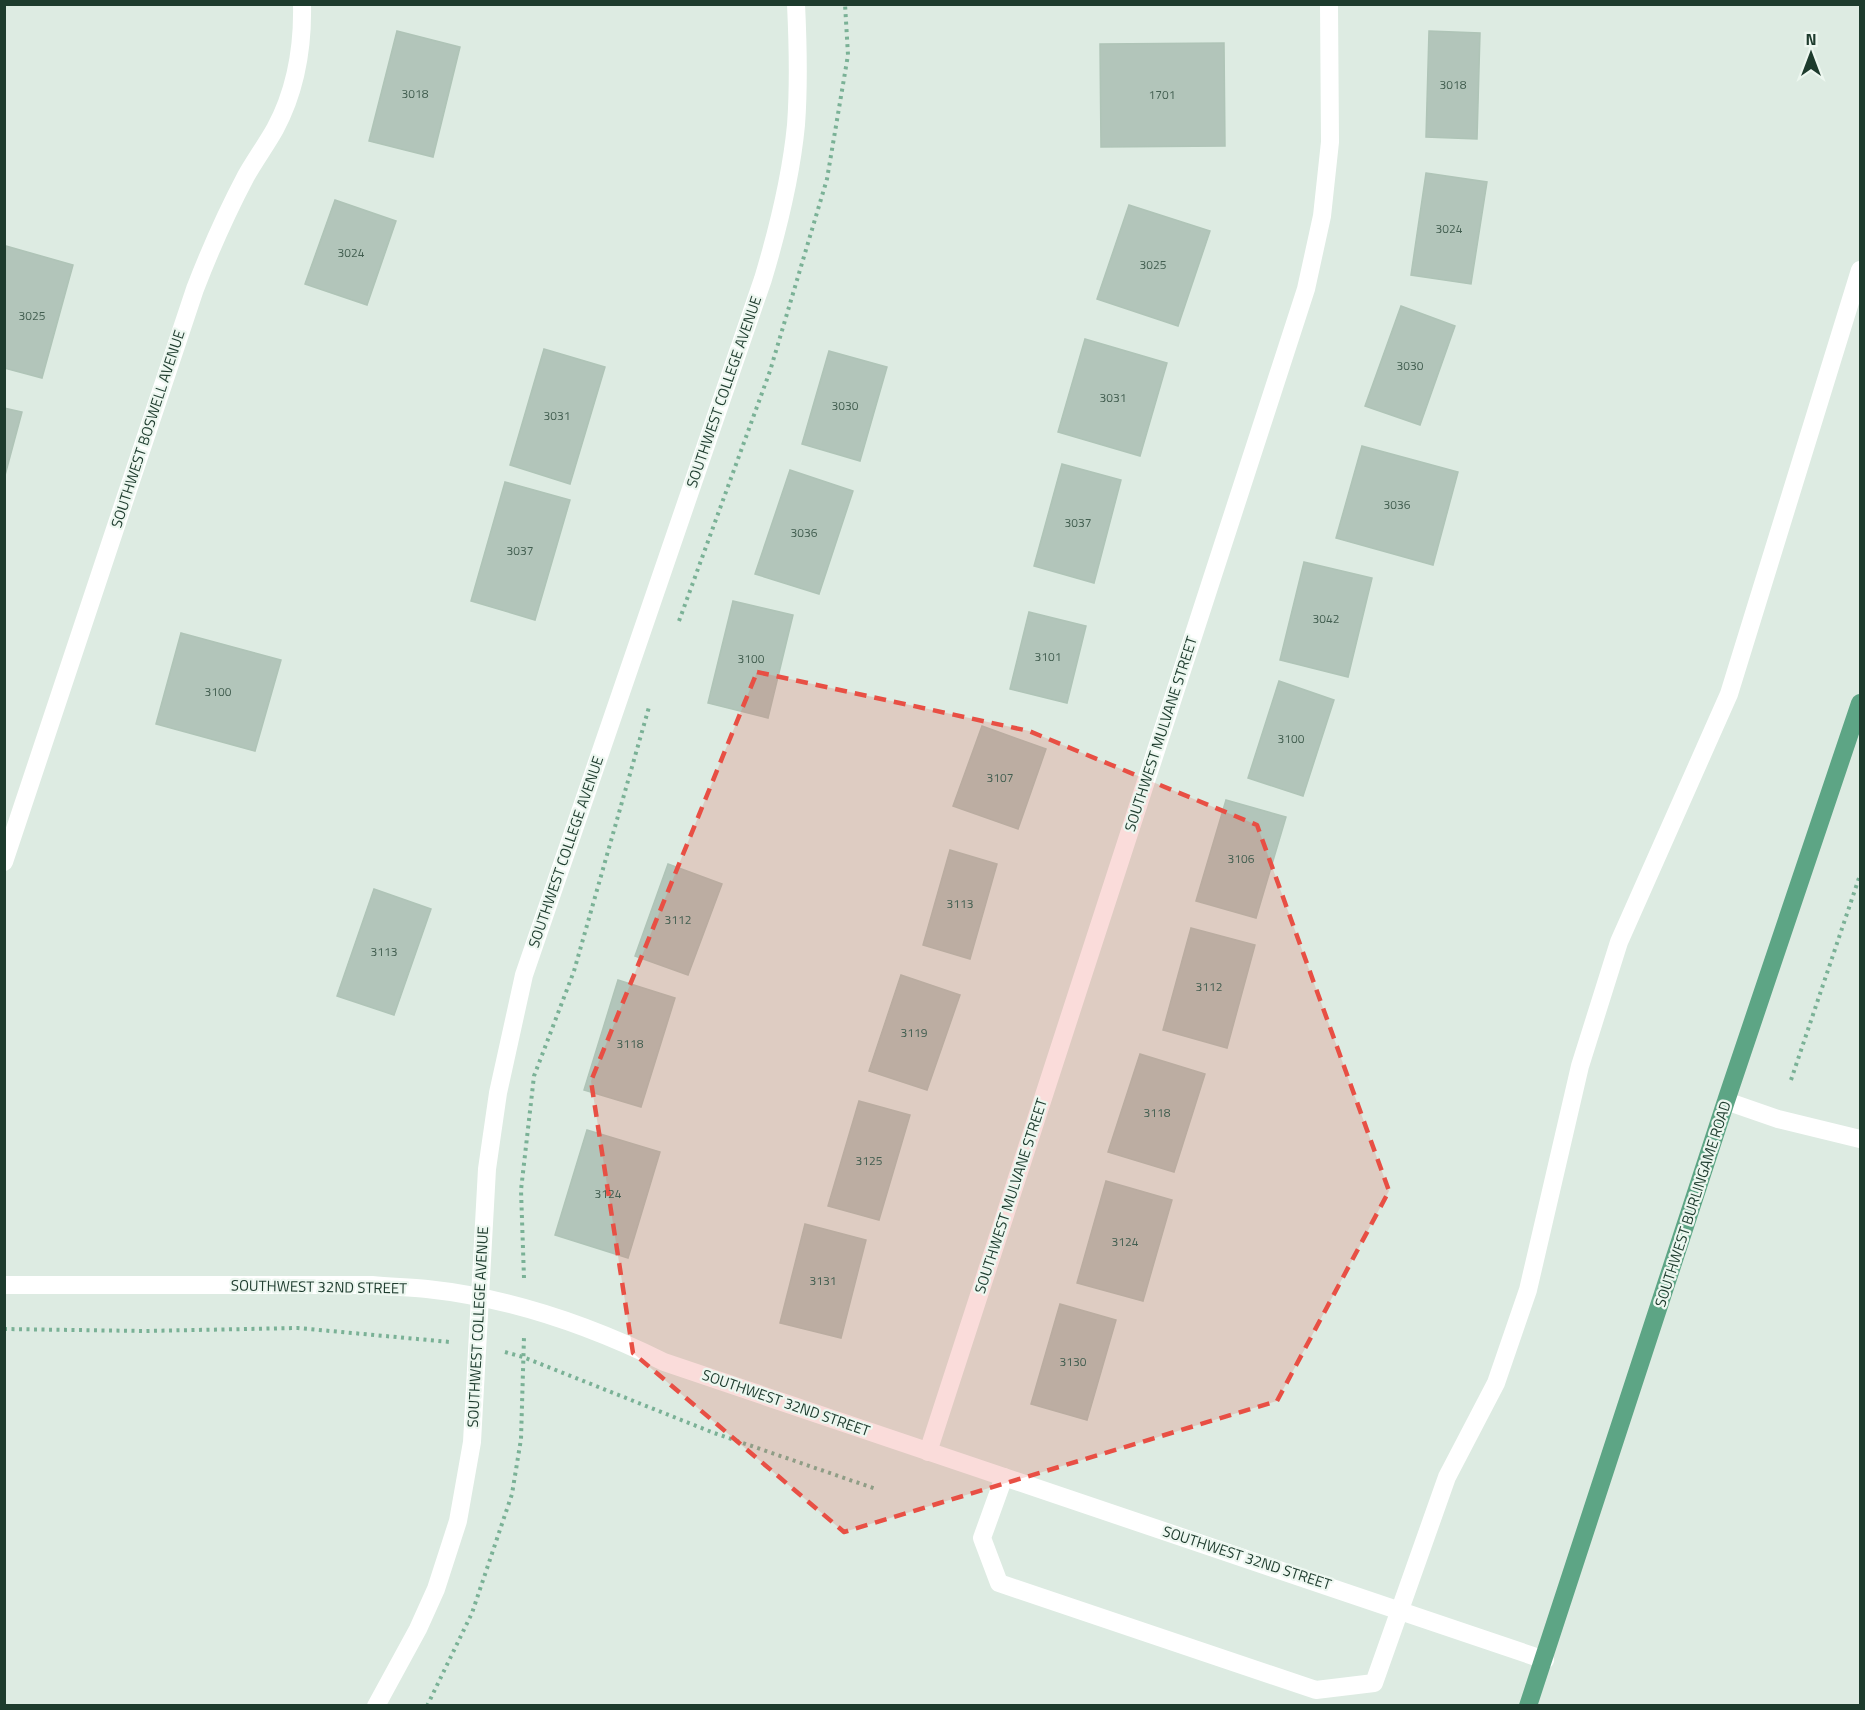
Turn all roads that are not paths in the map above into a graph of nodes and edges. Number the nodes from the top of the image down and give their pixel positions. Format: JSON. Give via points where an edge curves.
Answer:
{"nodes":[{"id":1,"x":302,"y":4,"type":"edge"},
{"id":2,"x":796,"y":4,"type":"edge"},
{"id":3,"x":1329,"y":4,"type":"edge"},
{"id":4,"x":1860,"y":270,"type":"edge"},
{"id":5,"x":1860,"y":703,"type":"edge"},
{"id":6,"x":4,"y":862,"type":"edge"},
{"id":7,"x":1726,"y":1101,"type":"junction"},
{"id":8,"x":1860,"y":1139,"type":"edge"},
{"id":9,"x":4,"y":1285,"type":"edge"},
{"id":10,"x":480,"y":1297,"type":"junction"},
{"id":11,"x":928,"y":1452,"type":"junction"},
{"id":12,"x":1004,"y":1477,"type":"junction"},
{"id":13,"x":1400,"y":1610,"type":"junction"},
{"id":14,"x":1545,"y":1660,"type":"junction"},
{"id":15,"x":376,"y":1706,"type":"edge"},
{"id":16,"x":1528,"y":1706,"type":"edge"}],
"edges":[{"from":1,"to":6,"type":"street","name":"SOUTHWEST BOSWELL AVENUE","via":[[300,52],[291,91],[276,128],[247,175],[209,253],[195,289]]},
{"from":2,"to":10,"type":"street","name":"SOUTHWEST COLLEGE AVENUE","via":[[796,126],[781,216],[760,290],[524,975],[498,1093],[487,1168]]},
{"from":3,"to":11,"type":"street","name":"SOUTHWEST MULVANE STREET","via":[[1330,142],[1322,216],[1306,289]]},
{"from":4,"to":13,"type":"street","via":[[1729,694],[1619,942],[1580,1066],[1528,1290],[1496,1383],[1448,1477]]},
{"from":5,"to":7,"type":"main road","name":"SOUTHWEST BURLINGAME ROAD"},
{"from":7,"to":8,"type":"street","via":[[1778,1119]]},
{"from":7,"to":14,"type":"main road","name":"SOUTHWEST BURLINGAME ROAD"},
{"from":9,"to":10,"type":"street","name":"SOUTHWEST 32ND STREET","via":[[372,1286]]},
{"from":10,"to":11,"type":"street","name":"SOUTHWEST 32ND STREET","via":[[571,1321],[664,1362]]},
{"from":10,"to":15,"type":"street","name":"SOUTHWEST COLLEGE AVENUE","via":[[472,1442],[458,1521],[418,1629]]},
{"from":11,"to":12,"type":"street","name":"SOUTHWEST 32ND STREET"},
{"from":12,"to":13,"type":"street","name":"SOUTHWEST 32ND STREET"},
{"from":12,"to":13,"type":"street","via":[[982,1538],[999,1583],[1316,1690],[1374,1683]]},
{"from":13,"to":14,"type":"street","name":"SOUTHWEST 32ND STREET"},
{"from":14,"to":16,"type":"main road","name":"SOUTHWEST BURLINGAME ROAD"}]}
